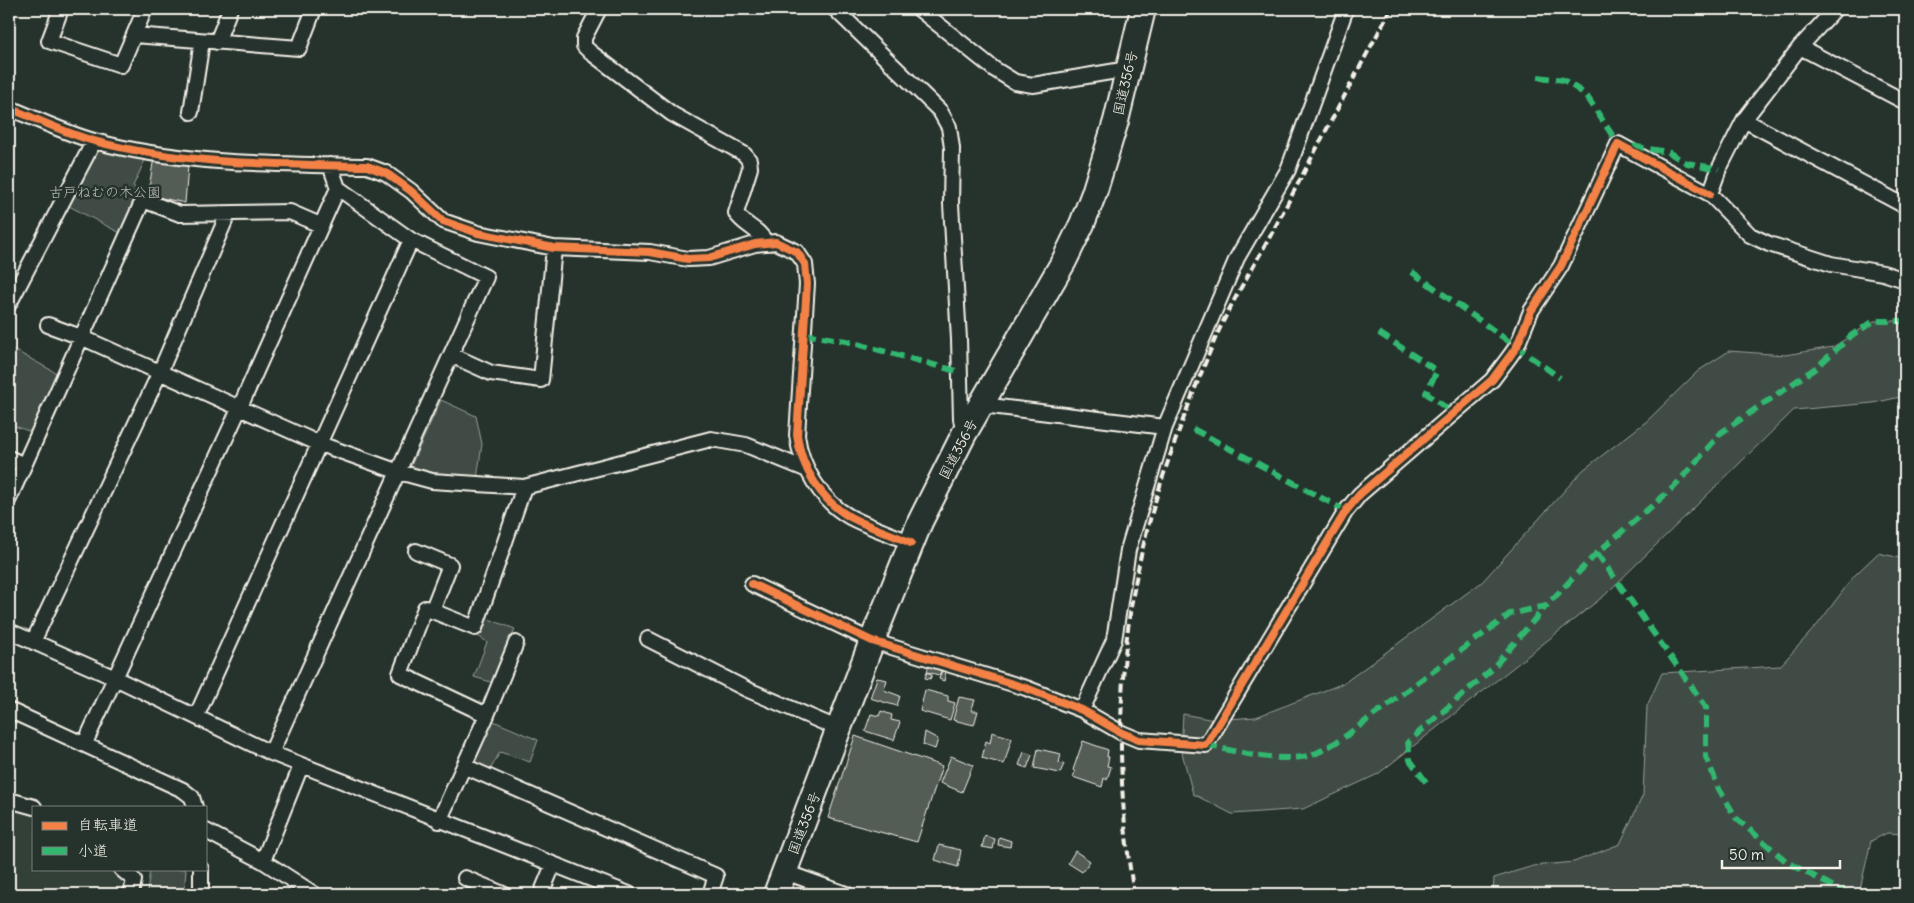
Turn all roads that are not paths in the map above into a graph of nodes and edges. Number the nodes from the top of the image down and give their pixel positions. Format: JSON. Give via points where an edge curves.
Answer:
{"nodes":[{"id":1,"x":61,"y":9,"type":"edge"},
{"id":2,"x":145,"y":9,"type":"edge"},
{"id":3,"x":230,"y":9,"type":"edge"},
{"id":4,"x":314,"y":9,"type":"edge"},
{"id":5,"x":599,"y":9,"type":"edge"},
{"id":6,"x":835,"y":9,"type":"edge"},
{"id":7,"x":918,"y":9,"type":"edge"},
{"id":8,"x":1143,"y":9,"type":"edge"},
{"id":9,"x":1346,"y":9,"type":"edge"},
{"id":10,"x":1835,"y":9,"type":"edge"},
{"id":11,"x":134,"y":35,"type":"junction"},
{"id":12,"x":202,"y":41,"type":"junction"},
{"id":13,"x":216,"y":42,"type":"junction"},
{"id":14,"x":1800,"y":47,"type":"junction"},
{"id":15,"x":1128,"y":69,"type":"junction"},
{"id":16,"x":1905,"y":102,"type":"edge"},
{"id":17,"x":9,"y":108,"type":"edge"},
{"id":18,"x":190,"y":112,"type":"dead end"},
{"id":19,"x":1744,"y":120,"type":"junction"},
{"id":20,"x":94,"y":141,"type":"junction"},
{"id":21,"x":330,"y":165,"type":"junction"},
{"id":22,"x":338,"y":188,"type":"junction"},
{"id":23,"x":1710,"y":194,"type":"junction"},
{"id":24,"x":1905,"y":206,"type":"edge"},
{"id":25,"x":228,"y":214,"type":"junction"},
{"id":26,"x":320,"y":225,"type":"junction"},
{"id":27,"x":411,"y":240,"type":"junction"},
{"id":28,"x":766,"y":243,"type":"junction"},
{"id":29,"x":554,"y":248,"type":"junction"},
{"id":30,"x":1905,"y":280,"type":"edge"},
{"id":31,"x":9,"y":304,"type":"edge"},
{"id":32,"x":48,"y":325,"type":"dead end"},
{"id":33,"x":80,"y":337,"type":"junction"},
{"id":34,"x":451,"y":355,"type":"junction"},
{"id":35,"x":160,"y":372,"type":"junction"},
{"id":36,"x":982,"y":405,"type":"junction"},
{"id":37,"x":240,"y":407,"type":"junction"},
{"id":38,"x":1165,"y":427,"type":"junction"},
{"id":39,"x":964,"y":434,"type":"junction"},
{"id":40,"x":320,"y":444,"type":"junction"},
{"id":41,"x":9,"y":458,"type":"edge"},
{"id":42,"x":24,"y":465,"type":"junction"},
{"id":43,"x":805,"y":469,"type":"junction"},
{"id":44,"x":400,"y":472,"type":"junction"},
{"id":45,"x":524,"y":487,"type":"junction"},
{"id":46,"x":9,"y":499,"type":"edge"},
{"id":47,"x":911,"y":543,"type":"junction"},
{"id":48,"x":416,"y":551,"type":"dead end"},
{"id":49,"x":752,"y":584,"type":"dead end"},
{"id":50,"x":432,"y":610,"type":"junction"},
{"id":51,"x":9,"y":632,"type":"edge"},
{"id":52,"x":648,"y":639,"type":"dead end"},
{"id":53,"x":872,"y":640,"type":"junction"},
{"id":54,"x":33,"y":642,"type":"junction"},
{"id":55,"x":516,"y":644,"type":"dead end"},
{"id":56,"x":114,"y":678,"type":"junction"},
{"id":57,"x":9,"y":710,"type":"edge"},
{"id":58,"x":1082,"y":710,"type":"junction"},
{"id":59,"x":487,"y":716,"type":"junction"},
{"id":60,"x":196,"y":717,"type":"junction"},
{"id":61,"x":840,"y":729,"type":"junction"},
{"id":62,"x":84,"y":743,"type":"junction"},
{"id":63,"x":271,"y":754,"type":"junction"},
{"id":64,"x":300,"y":766,"type":"junction"},
{"id":65,"x":464,"y":766,"type":"junction"},
{"id":66,"x":9,"y":800,"type":"edge"},
{"id":67,"x":32,"y":806,"type":"edge"},
{"id":68,"x":195,"y":806,"type":"edge"},
{"id":69,"x":439,"y":821,"type":"junction"},
{"id":70,"x":208,"y":832,"type":"edge"},
{"id":71,"x":263,"y":861,"type":"junction"},
{"id":72,"x":553,"y":865,"type":"junction"},
{"id":73,"x":122,"y":870,"type":"edge"},
{"id":74,"x":201,"y":870,"type":"edge"},
{"id":75,"x":785,"y":872,"type":"junction"},
{"id":76,"x":465,"y":878,"type":"dead end"},
{"id":77,"x":131,"y":894,"type":"edge"},
{"id":78,"x":201,"y":894,"type":"edge"},
{"id":79,"x":314,"y":894,"type":"edge"},
{"id":80,"x":504,"y":894,"type":"edge"},
{"id":81,"x":541,"y":894,"type":"edge"},
{"id":82,"x":629,"y":894,"type":"edge"},
{"id":83,"x":710,"y":894,"type":"edge"},
{"id":84,"x":776,"y":894,"type":"edge"},
{"id":85,"x":846,"y":894,"type":"edge"}],
"edges":[{"from":1,"to":11,"type":"street","via":[[49,41],[121,65]]},
{"from":2,"to":11,"type":"street"},
{"from":3,"to":13,"type":"street"},
{"from":4,"to":13,"type":"street","via":[[299,48]]},
{"from":5,"to":28,"type":"street","via":[[584,38],[584,46],[672,114],[744,154],[749,160],[750,168],[736,213],[741,222],[762,235]]},
{"from":6,"to":39,"type":"street","via":[[940,111],[949,127]]},
{"from":7,"to":15,"type":"street","via":[[1015,82],[1033,86]]},
{"from":8,"to":15,"type":"highway","name":"国道356号"},
{"from":9,"to":38,"type":"street","via":[[1288,170],[1237,258]]},
{"from":10,"to":14,"type":"street"},
{"from":11,"to":12,"type":"street"},
{"from":12,"to":13,"type":"street"},
{"from":12,"to":18,"type":"street"},
{"from":14,"to":16,"type":"street"},
{"from":14,"to":19,"type":"street"},
{"from":15,"to":36,"type":"highway","name":"国道356号","via":[[1105,159],[1082,224]]},
{"from":17,"to":20,"type":"street"},
{"from":19,"to":23,"type":"street"},
{"from":19,"to":24,"type":"street"},
{"from":20,"to":21,"type":"street","via":[[223,162]]},
{"from":20,"to":31,"type":"street"},
{"from":21,"to":22,"type":"street"},
{"from":21,"to":29,"type":"street","via":[[367,166],[386,173],[411,190],[443,221],[459,228]]},
{"from":22,"to":26,"type":"street"},
{"from":22,"to":27,"type":"street"},
{"from":23,"to":30,"type":"street","via":[[1750,235],[1768,244],[1831,264]]},
{"from":23,"to":58,"type":"street","via":[[1618,144],[1561,266],[1530,311],[1510,356],[1492,380],[1360,494],[1346,511],[1206,745],[1139,740]]},
{"from":25,"to":26,"type":"street","via":[[290,212]]},
{"from":25,"to":33,"type":"street","via":[[180,214],[143,200]]},
{"from":25,"to":35,"type":"street"},
{"from":26,"to":37,"type":"street"},
{"from":27,"to":34,"type":"street","via":[[486,277]]},
{"from":27,"to":40,"type":"street"},
{"from":28,"to":29,"type":"street","via":[[709,258],[688,259],[650,252]]},
{"from":28,"to":43,"type":"street","via":[[776,242],[798,252],[805,264],[808,284],[797,435]]},
{"from":29,"to":34,"type":"street","via":[[541,380],[491,373]]},
{"from":32,"to":33,"type":"street"},
{"from":33,"to":35,"type":"street"},
{"from":33,"to":42,"type":"street"},
{"from":34,"to":44,"type":"street"},
{"from":35,"to":37,"type":"street"},
{"from":35,"to":54,"type":"street"},
{"from":36,"to":38,"type":"street"},
{"from":36,"to":39,"type":"highway","name":"国道356号"},
{"from":37,"to":40,"type":"street"},
{"from":37,"to":56,"type":"street"},
{"from":38,"to":58,"type":"street","via":[[1128,550],[1114,640]]},
{"from":39,"to":47,"type":"highway","name":"国道356号"},
{"from":40,"to":44,"type":"street"},
{"from":40,"to":60,"type":"street"},
{"from":41,"to":42,"type":"street"},
{"from":42,"to":46,"type":"street"},
{"from":43,"to":45,"type":"street","via":[[746,445],[711,439]]},
{"from":43,"to":47,"type":"street","via":[[830,500],[849,516]]},
{"from":44,"to":45,"type":"street","via":[[432,481]]},
{"from":44,"to":63,"type":"street"},
{"from":45,"to":50,"type":"street","via":[[475,628]]},
{"from":47,"to":53,"type":"highway","name":"国道356号"},
{"from":48,"to":50,"type":"street","via":[[450,565]]},
{"from":49,"to":53,"type":"street"},
{"from":50,"to":59,"type":"street","via":[[425,608],[400,674]]},
{"from":51,"to":54,"type":"street"},
{"from":52,"to":61,"type":"street","via":[[746,689]]},
{"from":53,"to":58,"type":"street","via":[[1026,688]]},
{"from":53,"to":61,"type":"highway","name":"国道356号"},
{"from":54,"to":56,"type":"street"},
{"from":55,"to":59,"type":"street"},
{"from":56,"to":60,"type":"street"},
{"from":56,"to":62,"type":"street"},
{"from":57,"to":62,"type":"street"},
{"from":59,"to":65,"type":"street"},
{"from":60,"to":63,"type":"street"},
{"from":61,"to":75,"type":"highway","name":"国道356号"},
{"from":62,"to":68,"type":"street","via":[[183,790],[192,797]]},
{"from":63,"to":64,"type":"street"},
{"from":64,"to":69,"type":"street"},
{"from":64,"to":71,"type":"street"},
{"from":65,"to":69,"type":"street"},
{"from":65,"to":83,"type":"street","via":[[716,876]]},
{"from":66,"to":67,"type":"street"},
{"from":69,"to":72,"type":"street"},
{"from":70,"to":71,"type":"street"},
{"from":71,"to":79,"type":"street"},
{"from":72,"to":81,"type":"street"},
{"from":72,"to":82,"type":"street"},
{"from":73,"to":77,"type":"street","via":[[134,880]]},
{"from":74,"to":78,"type":"street"},
{"from":75,"to":84,"type":"highway","name":"国道356号"},
{"from":75,"to":85,"type":"street"},
{"from":76,"to":80,"type":"street"}]}
